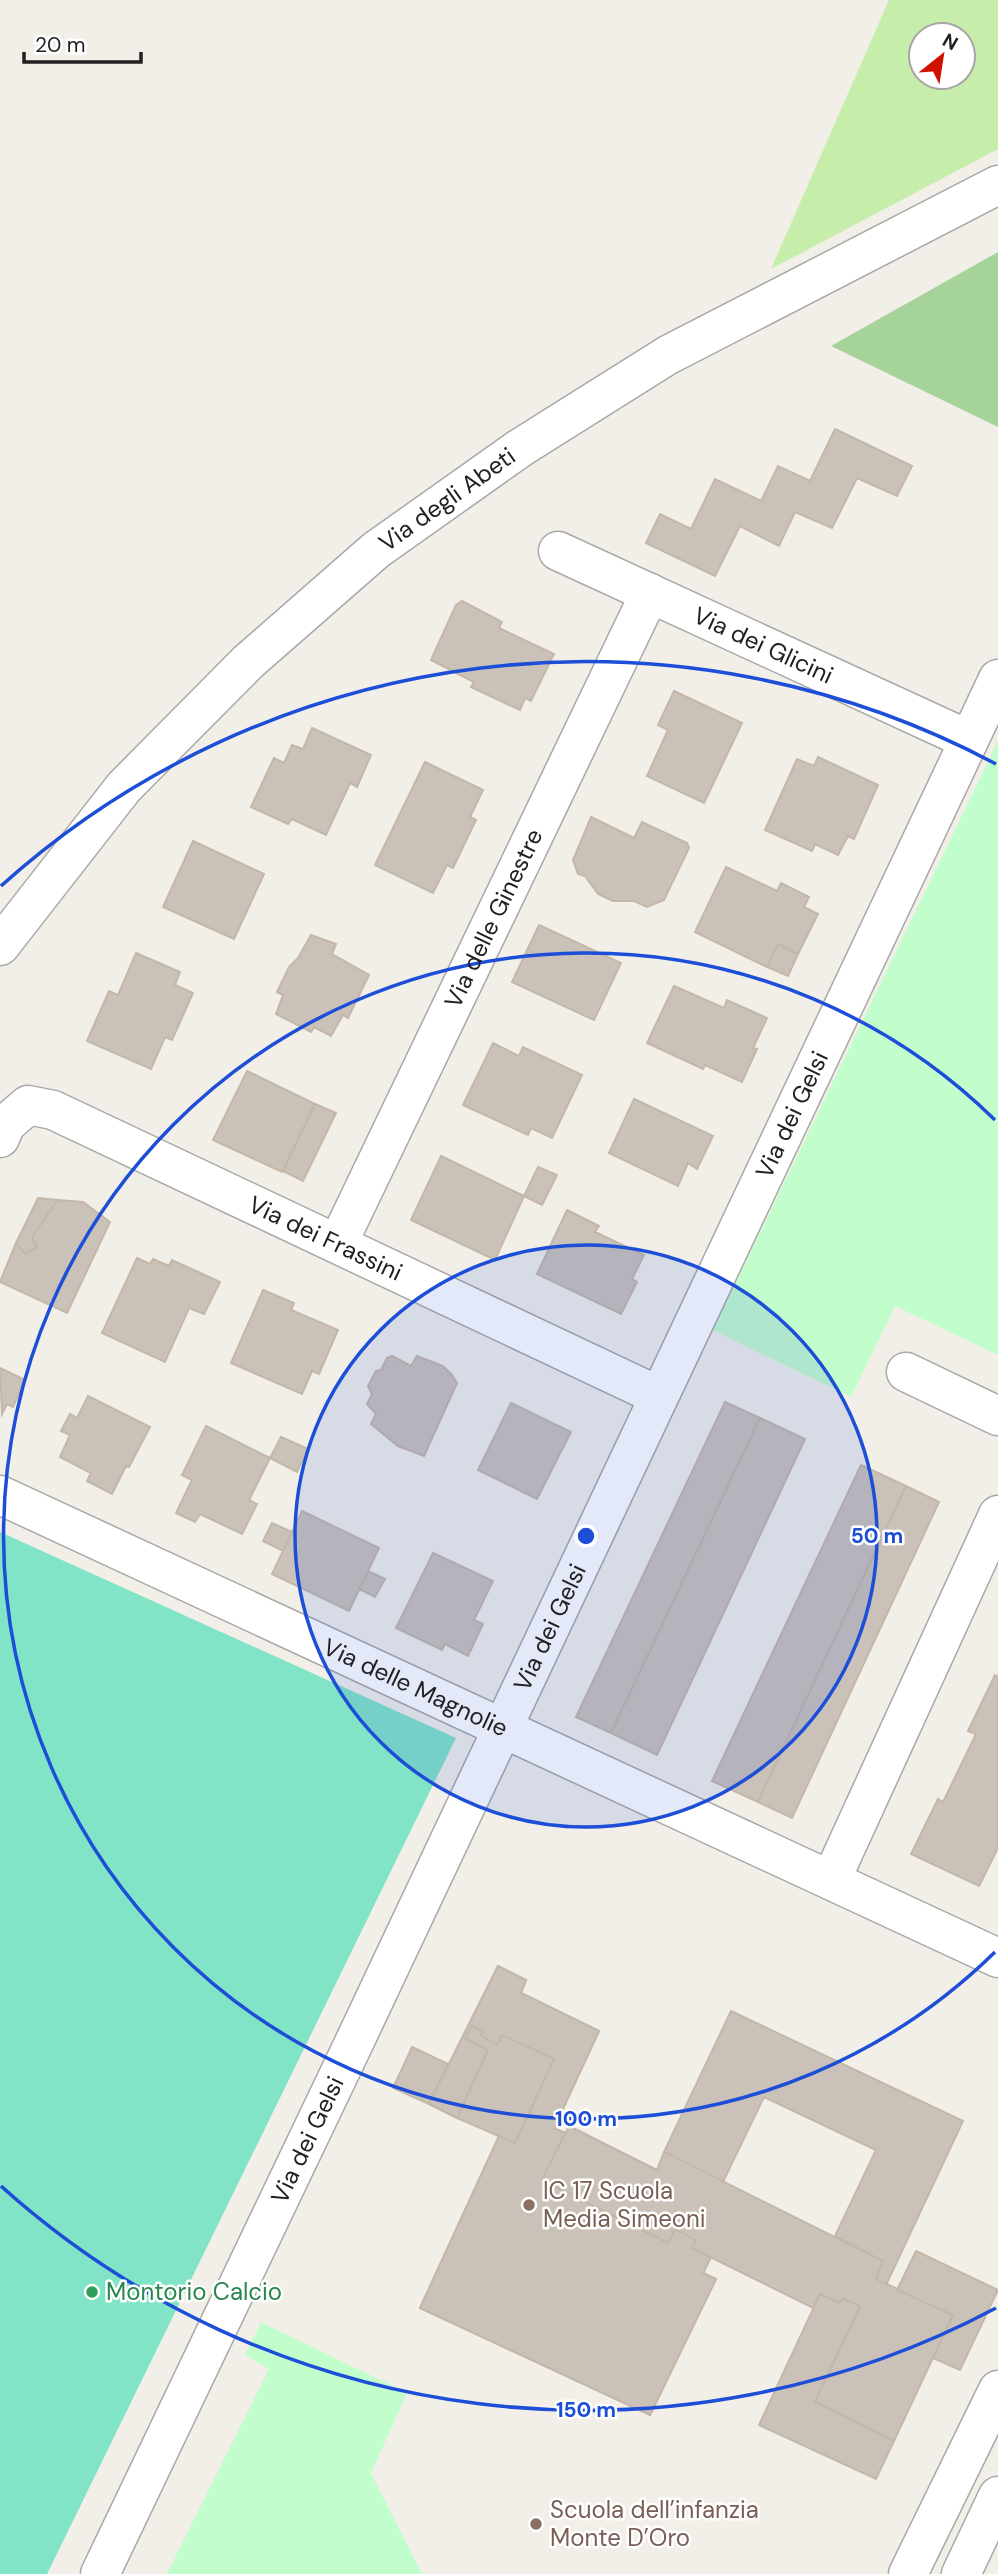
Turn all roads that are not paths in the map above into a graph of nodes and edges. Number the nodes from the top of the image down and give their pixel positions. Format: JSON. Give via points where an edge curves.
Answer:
{"nodes":[{"id":1,"x":998,"y":185,"type":"edge"},
{"id":2,"x":558,"y":551,"type":"dead end"},
{"id":3,"x":650,"y":593,"type":"junction"},
{"id":4,"x":998,"y":679,"type":"edge"},
{"id":5,"x":969,"y":740,"type":"junction"},
{"id":6,"x":0,"y":946,"type":"edge"},
{"id":7,"x":0,"y":1138,"type":"edge"},
{"id":8,"x":338,"y":1244,"type":"junction"},
{"id":9,"x":906,"y":1372,"type":"dead end"},
{"id":10,"x":659,"y":1396,"type":"junction"},
{"id":11,"x":998,"y":1416,"type":"edge"},
{"id":12,"x":0,"y":1495,"type":"edge"},
{"id":13,"x":998,"y":1516,"type":"edge"},
{"id":14,"x":503,"y":1727,"type":"junction"},
{"id":15,"x":831,"y":1880,"type":"junction"},
{"id":16,"x":998,"y":1958,"type":"edge"},
{"id":17,"x":998,"y":2390,"type":"edge"},
{"id":18,"x":940,"y":2508,"type":"junction"},
{"id":19,"x":993,"y":2520,"type":"edge"},
{"id":20,"x":100,"y":2574,"type":"edge"},
{"id":21,"x":908,"y":2574,"type":"edge"},
{"id":22,"x":961,"y":2574,"type":"edge"}],
"edges":[{"from":1,"to":6,"type":"street","name":"Via degli Abeti","via":[[668,355],[520,448],[376,550],[248,662],[124,787]]},
{"from":2,"to":3,"type":"street","name":"Via dei Glicini"},
{"from":3,"to":5,"type":"street","name":"Via dei Glicini"},
{"from":3,"to":8,"type":"street","name":"Via delle Ginestre"},
{"from":4,"to":5,"type":"street","name":"Via dei Gelsi"},
{"from":5,"to":10,"type":"street","name":"Via dei Gelsi"},
{"from":7,"to":8,"type":"street","name":"Via dei Frassini","via":[[6,1124],[28,1105],[53,1110]]},
{"from":8,"to":10,"type":"street","name":"Via dei Frassini"},
{"from":9,"to":11,"type":"street"},
{"from":10,"to":14,"type":"street","name":"Via dei Gelsi"},
{"from":12,"to":14,"type":"street","name":"Via delle Magnolie"},
{"from":13,"to":15,"type":"street"},
{"from":14,"to":15,"type":"street","name":"Via delle Magnolie"},
{"from":14,"to":20,"type":"street","name":"Via dei Gelsi"},
{"from":15,"to":16,"type":"street","name":"Via delle Magnolie"},
{"from":17,"to":18,"type":"street"},
{"from":18,"to":19,"type":"street"},
{"from":18,"to":21,"type":"street"},
{"from":19,"to":22,"type":"street"}]}
